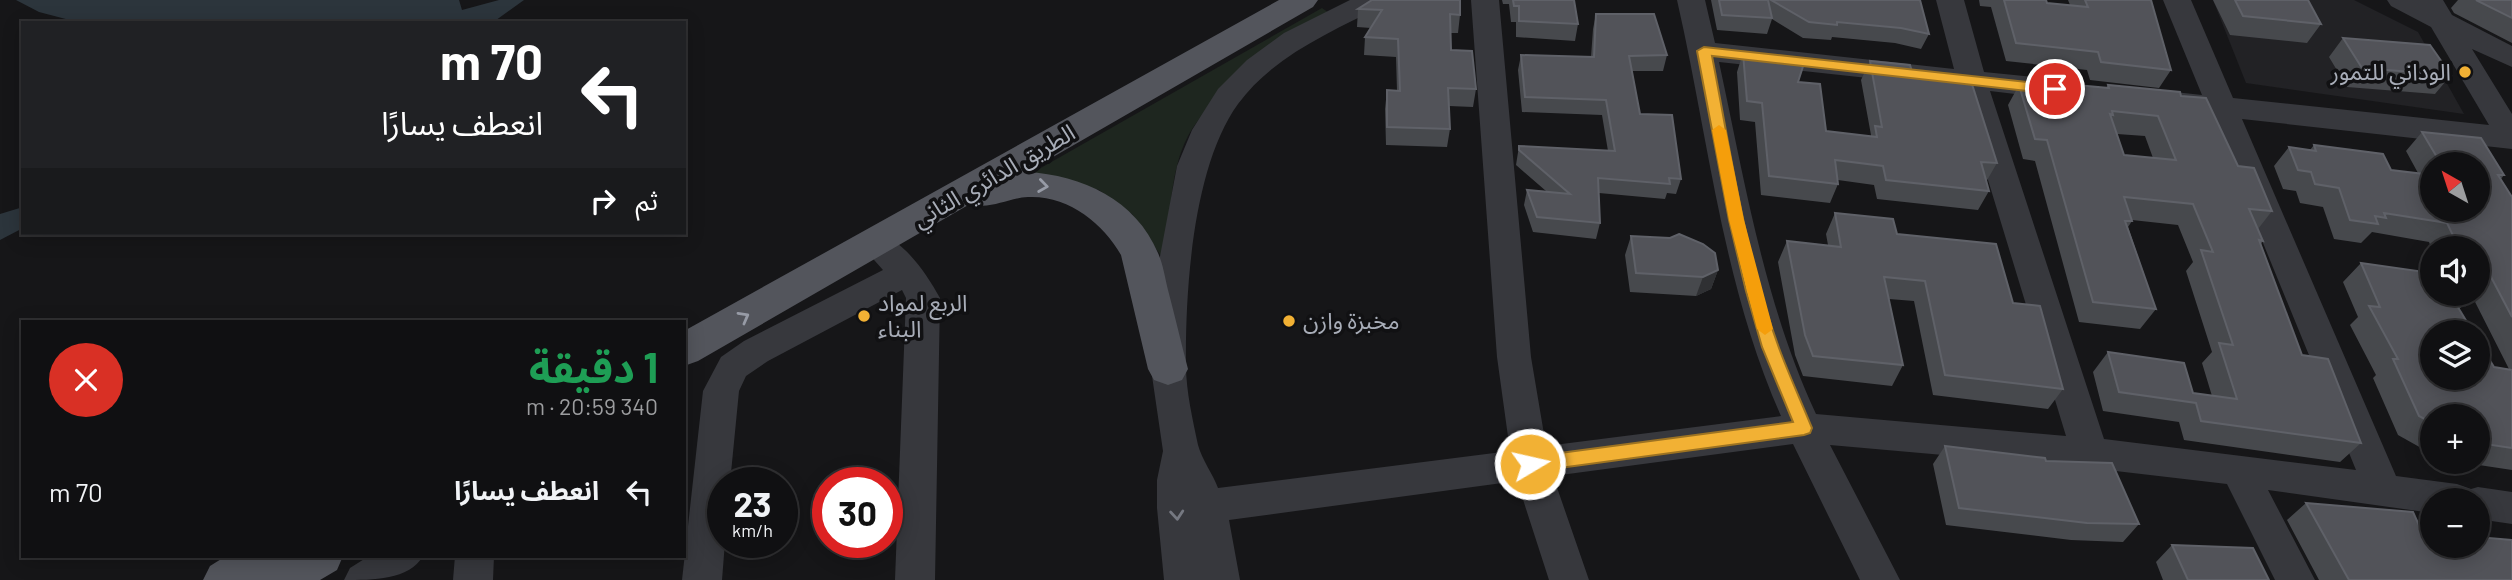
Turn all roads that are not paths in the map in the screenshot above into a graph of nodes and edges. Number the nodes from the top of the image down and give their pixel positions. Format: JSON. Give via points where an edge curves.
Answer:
{"nodes":[{"id":1,"x":1262,"y":0,"type":"edge"},
{"id":2,"x":1302,"y":0,"type":"edge"},
{"id":3,"x":1372,"y":0,"type":"edge"},
{"id":4,"x":1485,"y":0,"type":"edge"},
{"id":5,"x":1691,"y":0,"type":"edge"},
{"id":6,"x":1950,"y":0,"type":"edge"},
{"id":7,"x":2177,"y":0,"type":"edge"},
{"id":8,"x":2401,"y":0,"type":"edge"},
{"id":9,"x":2435,"y":10,"type":"edge"},
{"id":10,"x":1225,"y":32,"type":"junction"},
{"id":11,"x":1704,"y":51,"type":"junction"},
{"id":12,"x":2512,"y":58,"type":"edge"},
{"id":13,"x":1972,"y":81,"type":"junction"},
{"id":14,"x":2097,"y":94,"type":"edge"},
{"id":15,"x":2138,"y":98,"type":"edge"},
{"id":16,"x":2221,"y":107,"type":"junction"},
{"id":17,"x":2512,"y":139,"type":"edge"},
{"id":18,"x":909,"y":224,"type":"junction"},
{"id":19,"x":875,"y":243,"type":"junction"},
{"id":20,"x":906,"y":273,"type":"junction"},
{"id":21,"x":686,"y":323,"type":"edge"},
{"id":22,"x":686,"y":349,"type":"edge"},
{"id":23,"x":1168,"y":369,"type":"junction"},
{"id":24,"x":1804,"y":428,"type":"junction"},
{"id":25,"x":1181,"y":451,"type":"junction"},
{"id":26,"x":2090,"y":453,"type":"junction"},
{"id":27,"x":1530,"y":464,"type":"junction"},
{"id":28,"x":2239,"y":470,"type":"junction"},
{"id":29,"x":2383,"y":490,"type":"junction"},
{"id":30,"x":2420,"y":495,"type":"edge"},
{"id":31,"x":2490,"y":505,"type":"edge"},
{"id":32,"x":1208,"y":506,"type":"junction"},
{"id":33,"x":2512,"y":508,"type":"edge"},
{"id":34,"x":264,"y":558,"type":"edge"},
{"id":35,"x":318,"y":558,"type":"edge"},
{"id":36,"x":401,"y":558,"type":"edge"},
{"id":37,"x":475,"y":558,"type":"edge"},
{"id":38,"x":226,"y":580,"type":"edge"},
{"id":39,"x":280,"y":580,"type":"edge"},
{"id":40,"x":364,"y":580,"type":"edge"},
{"id":41,"x":473,"y":580,"type":"edge"},
{"id":42,"x":702,"y":580,"type":"edge"},
{"id":43,"x":915,"y":580,"type":"edge"},
{"id":44,"x":1184,"y":580,"type":"edge"},
{"id":45,"x":1220,"y":580,"type":"edge"},
{"id":46,"x":1569,"y":580,"type":"edge"},
{"id":47,"x":1880,"y":580,"type":"edge"},
{"id":48,"x":2295,"y":580,"type":"edge"}],
"edges":[{"from":1,"to":10,"type":"main road","name":"الطريق الدائري الثاني"},
{"from":2,"to":10,"type":"main road","name":"الطريق الدائري الثاني"},
{"from":3,"to":23,"type":"street","via":[[1294,39],[1257,67],[1228,96],[1207,130],[1192,166],[1183,209],[1174,267]]},
{"from":4,"to":27,"type":"street","via":[[1514,357]]},
{"from":5,"to":11,"type":"street"},
{"from":6,"to":13,"type":"street"},
{"from":7,"to":16,"type":"street"},
{"from":8,"to":9,"type":"street"},
{"from":9,"to":12,"type":"street"},
{"from":9,"to":17,"type":"street"},
{"from":10,"to":18,"type":"main road","name":"الطريق الدائري الثاني"},
{"from":10,"to":21,"type":"main road","name":"الطريق الدائري الثاني"},
{"from":11,"to":13,"type":"street"},
{"from":11,"to":24,"type":"street","via":[[1754,291],[1770,347]]},
{"from":13,"to":14,"type":"street"},
{"from":13,"to":26,"type":"street"},
{"from":15,"to":16,"type":"street"},
{"from":16,"to":17,"type":"street"},
{"from":16,"to":29,"type":"street"},
{"from":18,"to":19,"type":"main road","name":"الطريق الدائري الثاني"},
{"from":18,"to":23,"type":"main road","one_way":true,"via":[[1014,186],[1040,185],[1082,197],[1107,211],[1140,254]]},
{"from":19,"to":20,"type":"street"},
{"from":22,"to":19,"type":"main road","name":"الطريق الدائري الثاني","one_way":true},
{"from":20,"to":42,"type":"street","via":[[733,367],[721,391]]},
{"from":20,"to":43,"type":"street","via":[[923,298]]},
{"from":23,"to":25,"type":"street"},
{"from":24,"to":26,"type":"street"},
{"from":24,"to":27,"type":"street"},
{"from":24,"to":47,"type":"street"},
{"from":25,"to":32,"type":"street"},
{"from":25,"to":44,"type":"street","one_way":true,"via":[[1176,508]]},
{"from":26,"to":28,"type":"street"},
{"from":27,"to":32,"type":"street"},
{"from":27,"to":46,"type":"street"},
{"from":28,"to":29,"type":"street"},
{"from":28,"to":48,"type":"street"},
{"from":29,"to":30,"type":"street"},
{"from":31,"to":33,"type":"street"},
{"from":32,"to":45,"type":"street"},
{"from":34,"to":38,"type":"main road"},
{"from":35,"to":39,"type":"main road"},
{"from":36,"to":40,"type":"street"},
{"from":37,"to":41,"type":"street"}]}
